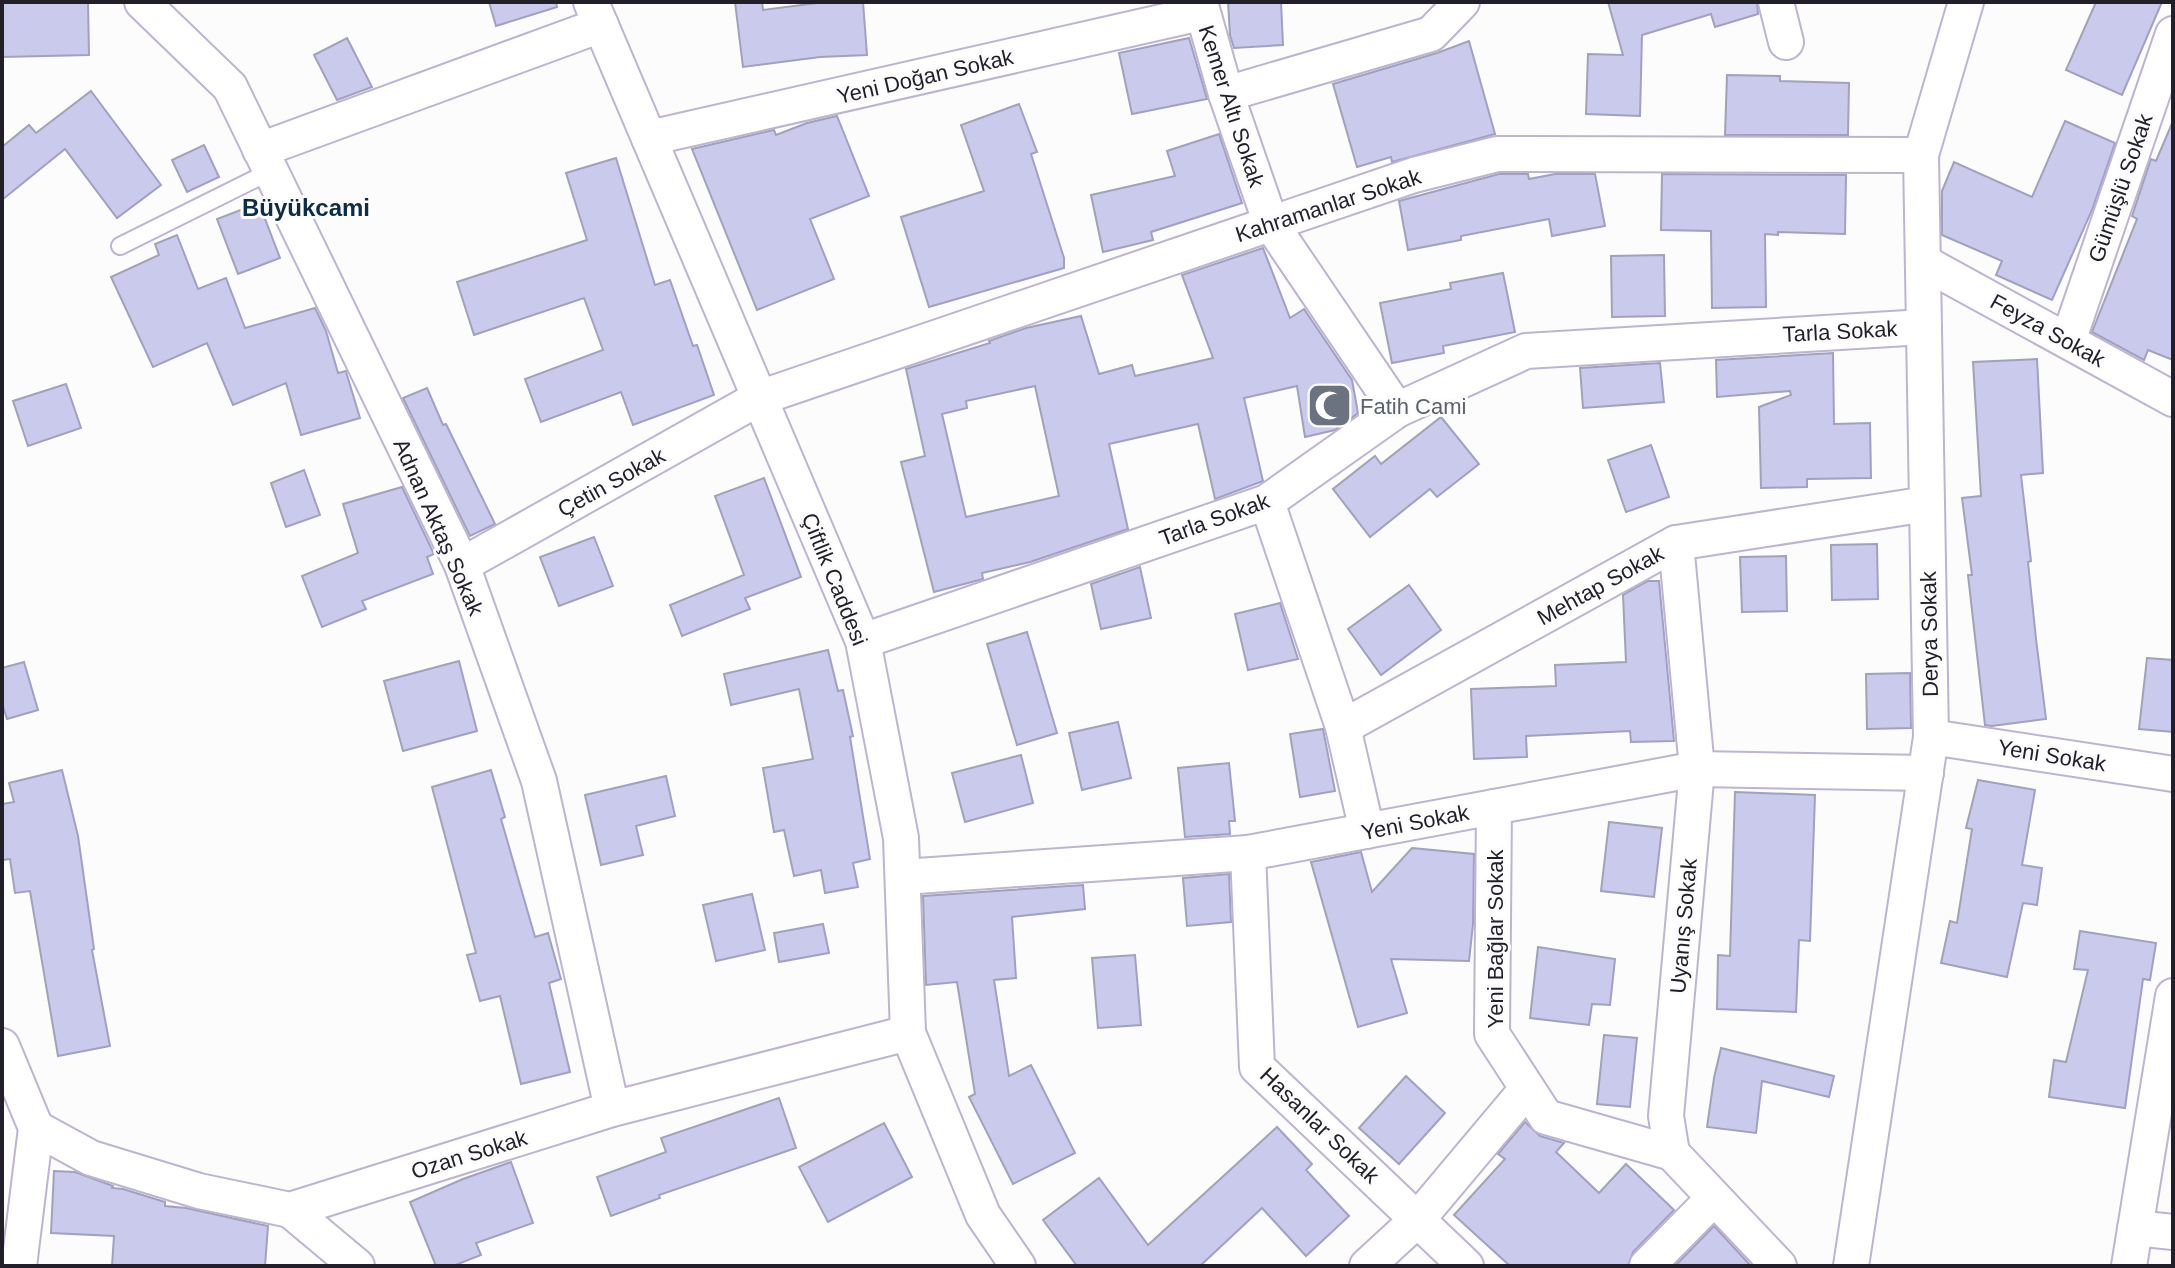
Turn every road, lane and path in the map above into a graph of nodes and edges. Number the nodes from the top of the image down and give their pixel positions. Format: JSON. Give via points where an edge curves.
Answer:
{"nodes":[{"id":1,"x":142,"y":2,"type":"edge"},
{"id":2,"x":1462,"y":2,"type":"edge"},
{"id":3,"x":1776,"y":2,"type":"edge"},
{"id":4,"x":1966,"y":2,"type":"edge"},
{"id":5,"x":1200,"y":8,"type":"edge"},
{"id":6,"x":596,"y":13,"type":"edge"},
{"id":7,"x":2173,"y":34,"type":"edge"},
{"id":8,"x":1786,"y":42,"type":"dead end"},
{"id":9,"x":1226,"y":94,"type":"junction"},
{"id":10,"x":649,"y":138,"type":"junction"},
{"id":11,"x":1921,"y":155,"type":"junction"},
{"id":12,"x":266,"y":160,"type":"junction"},
{"id":13,"x":1271,"y":224,"type":"junction"},
{"id":14,"x":120,"y":246,"type":"dead end"},
{"id":15,"x":1923,"y":262,"type":"junction"},
{"id":16,"x":1924,"y":327,"type":"junction"},
{"id":17,"x":2068,"y":341,"type":"junction"},
{"id":18,"x":759,"y":398,"type":"junction"},
{"id":19,"x":2173,"y":399,"type":"edge"},
{"id":20,"x":1397,"y":410,"type":"junction"},
{"id":21,"x":1267,"y":502,"type":"junction"},
{"id":22,"x":1927,"y":504,"type":"junction"},
{"id":23,"x":1676,"y":543,"type":"junction"},
{"id":24,"x":462,"y":565,"type":"junction"},
{"id":25,"x":863,"y":641,"type":"junction"},
{"id":26,"x":1343,"y":727,"type":"junction"},
{"id":27,"x":1931,"y":737,"type":"junction"},
{"id":28,"x":1697,"y":769,"type":"junction"},
{"id":29,"x":1926,"y":773,"type":"junction"},
{"id":30,"x":2173,"y":774,"type":"edge"},
{"id":31,"x":1494,"y":807,"type":"junction"},
{"id":32,"x":1367,"y":831,"type":"junction"},
{"id":33,"x":1248,"y":853,"type":"junction"},
{"id":34,"x":903,"y":877,"type":"junction"},
{"id":35,"x":2173,"y":996,"type":"edge"},
{"id":36,"x":908,"y":1033,"type":"junction"},
{"id":37,"x":2,"y":1046,"type":"edge"},
{"id":38,"x":1527,"y":1089,"type":"junction"},
{"id":39,"x":612,"y":1109,"type":"junction"},
{"id":40,"x":36,"y":1128,"type":"junction"},
{"id":41,"x":1672,"y":1153,"type":"junction"},
{"id":42,"x":1714,"y":1198,"type":"junction"},
{"id":43,"x":290,"y":1210,"type":"junction"},
{"id":44,"x":1417,"y":1220,"type":"junction"},
{"id":45,"x":2135,"y":1228,"type":"junction"},
{"id":46,"x":2173,"y":1232,"type":"edge"},
{"id":47,"x":1001,"y":1260,"type":"edge"},
{"id":48,"x":19,"y":1266,"type":"edge"},
{"id":49,"x":357,"y":1266,"type":"edge"},
{"id":50,"x":1367,"y":1266,"type":"edge"},
{"id":51,"x":1466,"y":1266,"type":"edge"},
{"id":52,"x":1647,"y":1266,"type":"edge"},
{"id":53,"x":1779,"y":1266,"type":"edge"},
{"id":54,"x":1851,"y":1266,"type":"edge"},
{"id":55,"x":2129,"y":1266,"type":"edge"}],
"edges":[{"from":1,"to":12,"type":"street","name":"Adnan Aktaş Sokak","via":[[230,87]]},
{"from":2,"to":9,"type":"street","via":[[1431,34]]},
{"from":3,"to":8,"type":"street"},
{"from":4,"to":11,"type":"street","name":"Derya Sokak"},
{"from":5,"to":9,"type":"street","name":"Kemer Altı Sokak"},
{"from":5,"to":10,"type":"street","name":"Yeni Doğan Sokak"},
{"from":6,"to":10,"type":"street","name":"Çiftlik Caddesi"},
{"from":6,"to":12,"type":"street"},
{"from":7,"to":17,"type":"street","name":"Gümüşlü Sokak"},
{"from":9,"to":13,"type":"street","name":"Kemer Altı Sokak"},
{"from":10,"to":18,"type":"street","name":"Çiftlik Caddesi"},
{"from":11,"to":13,"type":"street","name":"Kahramanlar Sokak","via":[[1497,154],[1414,175]]},
{"from":11,"to":15,"type":"street","name":"Derya Sokak"},
{"from":12,"to":14,"type":"lane"},
{"from":12,"to":24,"type":"street","name":"Adnan Aktaş Sokak"},
{"from":13,"to":18,"type":"street","name":"Kahramanlar Sokak"},
{"from":13,"to":20,"type":"street","name":"Kemer Altı Sokak"},
{"from":15,"to":16,"type":"street","name":"Derya Sokak"},
{"from":15,"to":17,"type":"street","name":"Feyza Sokak"},
{"from":16,"to":20,"type":"street","name":"Tarla Sokak","via":[[1526,351]]},
{"from":16,"to":22,"type":"street","name":"Derya Sokak"},
{"from":17,"to":19,"type":"street","name":"Feyza Sokak"},
{"from":18,"to":24,"type":"street","name":"Çetin Sokak"},
{"from":18,"to":25,"type":"street","name":"Çiftlik Caddesi"},
{"from":20,"to":21,"type":"street","name":"Tarla Sokak"},
{"from":21,"to":25,"type":"street","name":"Tarla Sokak"},
{"from":21,"to":26,"type":"street"},
{"from":22,"to":23,"type":"street","name":"Mehtap Sokak"},
{"from":22,"to":27,"type":"street","name":"Derya Sokak"},
{"from":23,"to":26,"type":"street","name":"Mehtap Sokak"},
{"from":23,"to":28,"type":"street","name":"Uyanış Sokak"},
{"from":24,"to":39,"type":"street","name":"Adnan Aktaş Sokak","via":[[539,781]]},
{"from":25,"to":34,"type":"street","name":"Çiftlik Caddesi","via":[[901,838]]},
{"from":26,"to":32,"type":"street"},
{"from":27,"to":29,"type":"street","name":"Derya Sokak"},
{"from":27,"to":30,"type":"street","name":"Yeni Sokak"},
{"from":28,"to":29,"type":"street","name":"Yeni Sokak"},
{"from":28,"to":31,"type":"street","name":"Yeni Sokak"},
{"from":28,"to":41,"type":"street","name":"Uyanış Sokak","via":[[1666,1116]]},
{"from":29,"to":54,"type":"street","name":"Derya Sokak"},
{"from":31,"to":32,"type":"street","name":"Yeni Sokak"},
{"from":31,"to":38,"type":"street","name":"Yeni Bağlar Sokak","via":[[1492,1034]]},
{"from":32,"to":33,"type":"street","name":"Yeni Sokak"},
{"from":33,"to":34,"type":"street","name":"Yeni Sokak"},
{"from":33,"to":44,"type":"street","name":"Hasanlar Sokak","via":[[1257,1067]]},
{"from":34,"to":36,"type":"street","name":"Çiftlik Caddesi"},
{"from":35,"to":45,"type":"street"},
{"from":36,"to":39,"type":"street","name":"Ozan Sokak"},
{"from":36,"to":47,"type":"street","name":"Çiftlik Caddesi"},
{"from":37,"to":40,"type":"street"},
{"from":38,"to":41,"type":"street","name":"Yeni Bağlar Sokak","via":[[1546,1117]]},
{"from":38,"to":44,"type":"street"},
{"from":39,"to":43,"type":"street","name":"Ozan Sokak"},
{"from":40,"to":43,"type":"street","name":"Ozan Sokak","via":[[91,1158],[199,1191]]},
{"from":40,"to":48,"type":"street"},
{"from":41,"to":42,"type":"street"},
{"from":42,"to":52,"type":"street"},
{"from":42,"to":53,"type":"street"},
{"from":43,"to":49,"type":"street"},
{"from":44,"to":50,"type":"street"},
{"from":44,"to":51,"type":"street","name":"Hasanlar Sokak"},
{"from":45,"to":46,"type":"street"},
{"from":45,"to":55,"type":"street"}]}
